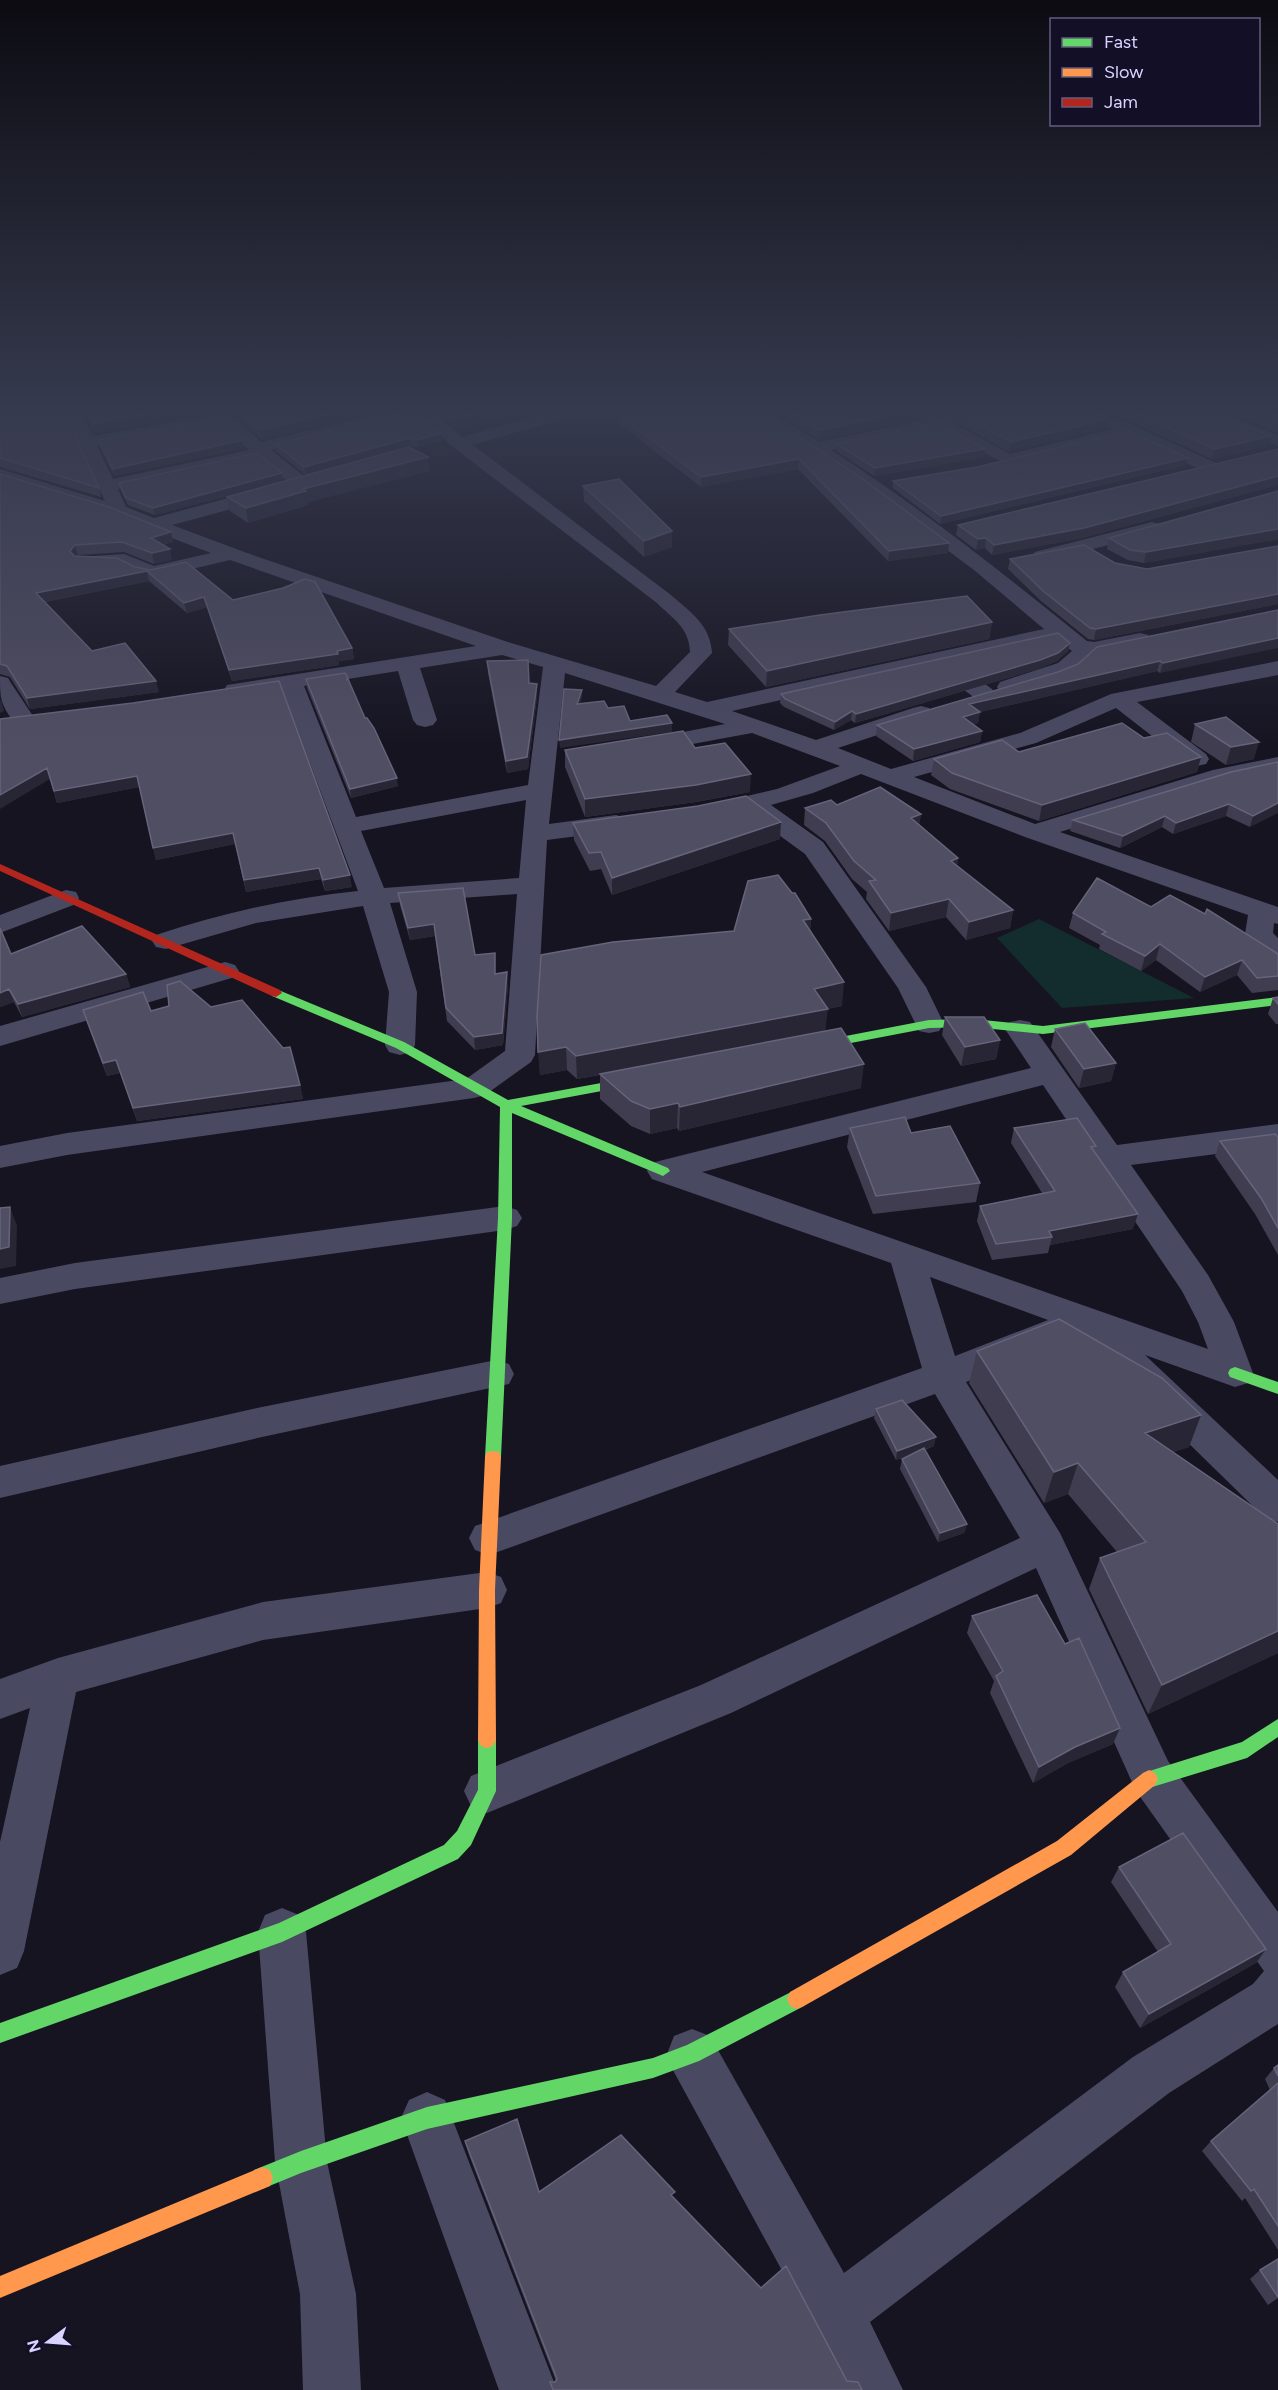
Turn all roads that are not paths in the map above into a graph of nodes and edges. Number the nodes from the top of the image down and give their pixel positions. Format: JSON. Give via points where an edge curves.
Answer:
{"nodes":[{"id":1,"x":152,"y":523,"type":"edge"},
{"id":2,"x":161,"y":523,"type":"edge"},
{"id":3,"x":564,"y":523,"type":"edge"},
{"id":4,"x":924,"y":523,"type":"edge"},
{"id":5,"x":156,"y":524,"type":"junction"},
{"id":6,"x":1165,"y":525,"type":"edge"},
{"id":7,"x":959,"y":527,"type":"edge"},
{"id":8,"x":937,"y":532,"type":"junction"},
{"id":9,"x":1085,"y":546,"type":"junction"},
{"id":10,"x":231,"y":554,"type":"junction"},
{"id":11,"x":1103,"y":557,"type":"edge"},
{"id":12,"x":1022,"y":559,"type":"edge"},
{"id":13,"x":85,"y":561,"type":"edge"},
{"id":14,"x":1002,"y":562,"type":"dead end"},
{"id":15,"x":981,"y":566,"type":"junction"},
{"id":16,"x":1059,"y":632,"type":"junction"},
{"id":17,"x":1160,"y":636,"type":"edge"},
{"id":18,"x":503,"y":648,"type":"junction"},
{"id":19,"x":1087,"y":650,"type":"junction"},
{"id":20,"x":937,"y":658,"type":"junction"},
{"id":21,"x":407,"y":663,"type":"junction"},
{"id":22,"x":555,"y":663,"type":"junction"},
{"id":23,"x":1278,"y":668,"type":"edge"},
{"id":24,"x":291,"y":682,"type":"junction"},
{"id":25,"x":0,"y":683,"type":"edge"},
{"id":26,"x":213,"y":693,"type":"edge"},
{"id":27,"x":660,"y":695,"type":"junction"},
{"id":28,"x":1119,"y":699,"type":"junction"},
{"id":29,"x":963,"y":701,"type":"junction"},
{"id":30,"x":704,"y":710,"type":"junction"},
{"id":31,"x":425,"y":720,"type":"dead end"},
{"id":32,"x":0,"y":721,"type":"edge"},
{"id":33,"x":752,"y":726,"type":"junction"},
{"id":34,"x":814,"y":748,"type":"junction"},
{"id":35,"x":623,"y":749,"type":"edge"},
{"id":36,"x":1278,"y":764,"type":"edge"},
{"id":37,"x":859,"y":766,"type":"junction"},
{"id":38,"x":1222,"y":775,"type":"junction"},
{"id":39,"x":888,"y":777,"type":"junction"},
{"id":40,"x":540,"y":790,"type":"junction"},
{"id":41,"x":751,"y":803,"type":"junction"},
{"id":42,"x":689,"y":815,"type":"edge"},
{"id":43,"x":642,"y":821,"type":"edge"},
{"id":44,"x":347,"y":826,"type":"junction"},
{"id":45,"x":1034,"y":832,"type":"junction"},
{"id":46,"x":535,"y":834,"type":"junction"},
{"id":47,"x":0,"y":867,"type":"edge"},
{"id":48,"x":531,"y":885,"type":"junction"},
{"id":49,"x":374,"y":897,"type":"junction"},
{"id":50,"x":66,"y":898,"type":"junction"},
{"id":51,"x":1270,"y":914,"type":"edge"},
{"id":52,"x":0,"y":925,"type":"edge"},
{"id":53,"x":166,"y":941,"type":"junction"},
{"id":54,"x":1278,"y":955,"type":"edge"},
{"id":55,"x":225,"y":971,"type":"junction"},
{"id":56,"x":1278,"y":1001,"type":"edge"},
{"id":57,"x":929,"y":1024,"type":"junction"},
{"id":58,"x":1020,"y":1029,"type":"junction"},
{"id":59,"x":0,"y":1036,"type":"edge"},
{"id":60,"x":400,"y":1046,"type":"junction"},
{"id":61,"x":788,"y":1051,"type":"edge"},
{"id":62,"x":1051,"y":1073,"type":"junction"},
{"id":63,"x":659,"y":1076,"type":"edge"},
{"id":64,"x":474,"y":1088,"type":"junction"},
{"id":65,"x":506,"y":1105,"type":"junction"},
{"id":66,"x":1278,"y":1135,"type":"edge"},
{"id":67,"x":0,"y":1156,"type":"edge"},
{"id":68,"x":1109,"y":1157,"type":"junction"},
{"id":69,"x":663,"y":1171,"type":"junction"},
{"id":70,"x":505,"y":1218,"type":"junction"},
{"id":71,"x":906,"y":1255,"type":"junction"},
{"id":72,"x":0,"y":1291,"type":"edge"},
{"id":73,"x":1085,"y":1320,"type":"junction"},
{"id":74,"x":1235,"y":1373,"type":"junction"},
{"id":75,"x":496,"y":1374,"type":"junction"},
{"id":76,"x":943,"y":1376,"type":"junction"},
{"id":77,"x":1278,"y":1388,"type":"edge"},
{"id":78,"x":0,"y":1482,"type":"edge"},
{"id":79,"x":1278,"y":1505,"type":"edge"},
{"id":80,"x":489,"y":1538,"type":"junction"},
{"id":81,"x":1046,"y":1545,"type":"junction"},
{"id":82,"x":487,"y":1590,"type":"junction"},
{"id":83,"x":58,"y":1678,"type":"junction"},
{"id":84,"x":0,"y":1699,"type":"edge"},
{"id":85,"x":1278,"y":1727,"type":"edge"},
{"id":86,"x":1152,"y":1776,"type":"junction"},
{"id":87,"x":487,"y":1791,"type":"junction"},
{"id":88,"x":282,"y":1932,"type":"junction"},
{"id":89,"x":0,"y":1951,"type":"edge"},
{"id":90,"x":1278,"y":1953,"type":"edge"},
{"id":91,"x":1278,"y":1990,"type":"edge"},
{"id":92,"x":0,"y":2033,"type":"edge"},
{"id":93,"x":692,"y":2054,"type":"junction"},
{"id":94,"x":427,"y":2118,"type":"junction"},
{"id":95,"x":301,"y":2162,"type":"junction"},
{"id":96,"x":0,"y":2287,"type":"edge"},
{"id":97,"x":836,"y":2313,"type":"junction"},
{"id":98,"x":332,"y":2390,"type":"edge"},
{"id":99,"x":528,"y":2390,"type":"edge"},
{"id":100,"x":874,"y":2390,"type":"edge"}],
"edges":[{"from":1,"to":5,"type":"street"},
{"from":2,"to":5,"type":"street"},
{"from":3,"to":27,"type":"street","via":[[664,599],[700,638],[701,653]]},
{"from":4,"to":8,"type":"street"},
{"from":5,"to":10,"type":"street"},
{"from":6,"to":9,"type":"street"},
{"from":7,"to":8,"type":"street"},
{"from":8,"to":15,"type":"street"},
{"from":9,"to":11,"type":"street"},
{"from":9,"to":12,"type":"street"},
{"from":10,"to":13,"type":"street","via":[[154,572],[145,572],[124,560]]},
{"from":10,"to":18,"type":"street"},
{"from":14,"to":15,"type":"street"},
{"from":15,"to":16,"type":"street"},
{"from":16,"to":19,"type":"street"},
{"from":16,"to":20,"type":"street"},
{"from":17,"to":19,"type":"street"},
{"from":18,"to":21,"type":"street"},
{"from":18,"to":22,"type":"street"},
{"from":19,"to":29,"type":"street","via":[[1066,668]]},
{"from":20,"to":29,"type":"street"},
{"from":20,"to":30,"type":"street"},
{"from":21,"to":24,"type":"street"},
{"from":21,"to":31,"type":"street"},
{"from":22,"to":27,"type":"street"},
{"from":22,"to":40,"type":"street","via":[[555,758]]},
{"from":23,"to":28,"type":"street"},
{"from":24,"to":26,"type":"street"},
{"from":24,"to":44,"type":"street"},
{"from":25,"to":32,"type":"street","via":[[34,717]]},
{"from":27,"to":30,"type":"street"},
{"from":28,"to":38,"type":"street"},
{"from":28,"to":39,"type":"street","via":[[1028,738]]},
{"from":29,"to":34,"type":"street"},
{"from":30,"to":33,"type":"street"},
{"from":33,"to":34,"type":"street"},
{"from":33,"to":35,"type":"street"},
{"from":34,"to":37,"type":"street"},
{"from":36,"to":38,"type":"street"},
{"from":37,"to":39,"type":"street"},
{"from":37,"to":41,"type":"street","via":[[831,780]]},
{"from":38,"to":45,"type":"street"},
{"from":39,"to":45,"type":"street"},
{"from":40,"to":44,"type":"street"},
{"from":40,"to":46,"type":"street"},
{"from":41,"to":42,"type":"street"},
{"from":41,"to":57,"type":"street","via":[[814,848],[912,987]]},
{"from":43,"to":46,"type":"street"},
{"from":44,"to":49,"type":"street"},
{"from":45,"to":51,"type":"street"},
{"from":46,"to":48,"type":"street"},
{"from":47,"to":50,"type":"street"},
{"from":48,"to":49,"type":"street"},
{"from":48,"to":64,"type":"street","via":[[520,1055]]},
{"from":49,"to":53,"type":"street","via":[[250,915]]},
{"from":49,"to":60,"type":"street","via":[[403,992]]},
{"from":50,"to":52,"type":"street"},
{"from":50,"to":53,"type":"street"},
{"from":51,"to":54,"type":"street","via":[[1259,934]]},
{"from":53,"to":55,"type":"street"},
{"from":55,"to":59,"type":"street"},
{"from":55,"to":60,"type":"street"},
{"from":56,"to":58,"type":"street","via":[[1066,1029]]},
{"from":57,"to":58,"type":"street","via":[[973,1023]]},
{"from":57,"to":61,"type":"street"},
{"from":58,"to":62,"type":"street"},
{"from":60,"to":64,"type":"street"},
{"from":62,"to":68,"type":"street"},
{"from":62,"to":69,"type":"street"},
{"from":63,"to":65,"type":"street"},
{"from":64,"to":65,"type":"street"},
{"from":64,"to":67,"type":"street"},
{"from":65,"to":69,"type":"street"},
{"from":65,"to":70,"type":"street"},
{"from":66,"to":68,"type":"street"},
{"from":68,"to":74,"type":"street","via":[[1196,1284],[1216,1322]]},
{"from":69,"to":71,"type":"street"},
{"from":70,"to":72,"type":"street","via":[[75,1276]]},
{"from":70,"to":75,"type":"street"},
{"from":71,"to":73,"type":"street"},
{"from":71,"to":76,"type":"street"},
{"from":73,"to":74,"type":"street"},
{"from":73,"to":76,"type":"street"},
{"from":73,"to":79,"type":"street"},
{"from":74,"to":77,"type":"street"},
{"from":75,"to":78,"type":"street"},
{"from":75,"to":80,"type":"street"},
{"from":76,"to":80,"type":"street"},
{"from":76,"to":81,"type":"street"},
{"from":80,"to":82,"type":"street"},
{"from":81,"to":86,"type":"street"},
{"from":81,"to":87,"type":"street","via":[[716,1700]]},
{"from":82,"to":83,"type":"street","via":[[263,1621]]},
{"from":82,"to":87,"type":"street"},
{"from":83,"to":84,"type":"street"},
{"from":83,"to":89,"type":"street"},
{"from":85,"to":86,"type":"street","via":[[1247,1749]]},
{"from":86,"to":90,"type":"street"},
{"from":86,"to":93,"type":"street","via":[[1064,1848],[765,2018]]},
{"from":87,"to":88,"type":"street","via":[[464,1838],[451,1852]]},
{"from":88,"to":92,"type":"street"},
{"from":88,"to":95,"type":"street"},
{"from":91,"to":97,"type":"street","via":[[1270,2001],[1151,2075]]},
{"from":93,"to":94,"type":"street","via":[[652,2068]]},
{"from":93,"to":97,"type":"street"},
{"from":94,"to":95,"type":"street"},
{"from":94,"to":99,"type":"street"},
{"from":95,"to":96,"type":"street"},
{"from":95,"to":98,"type":"street","via":[[328,2294]]},
{"from":97,"to":100,"type":"street"}]}
